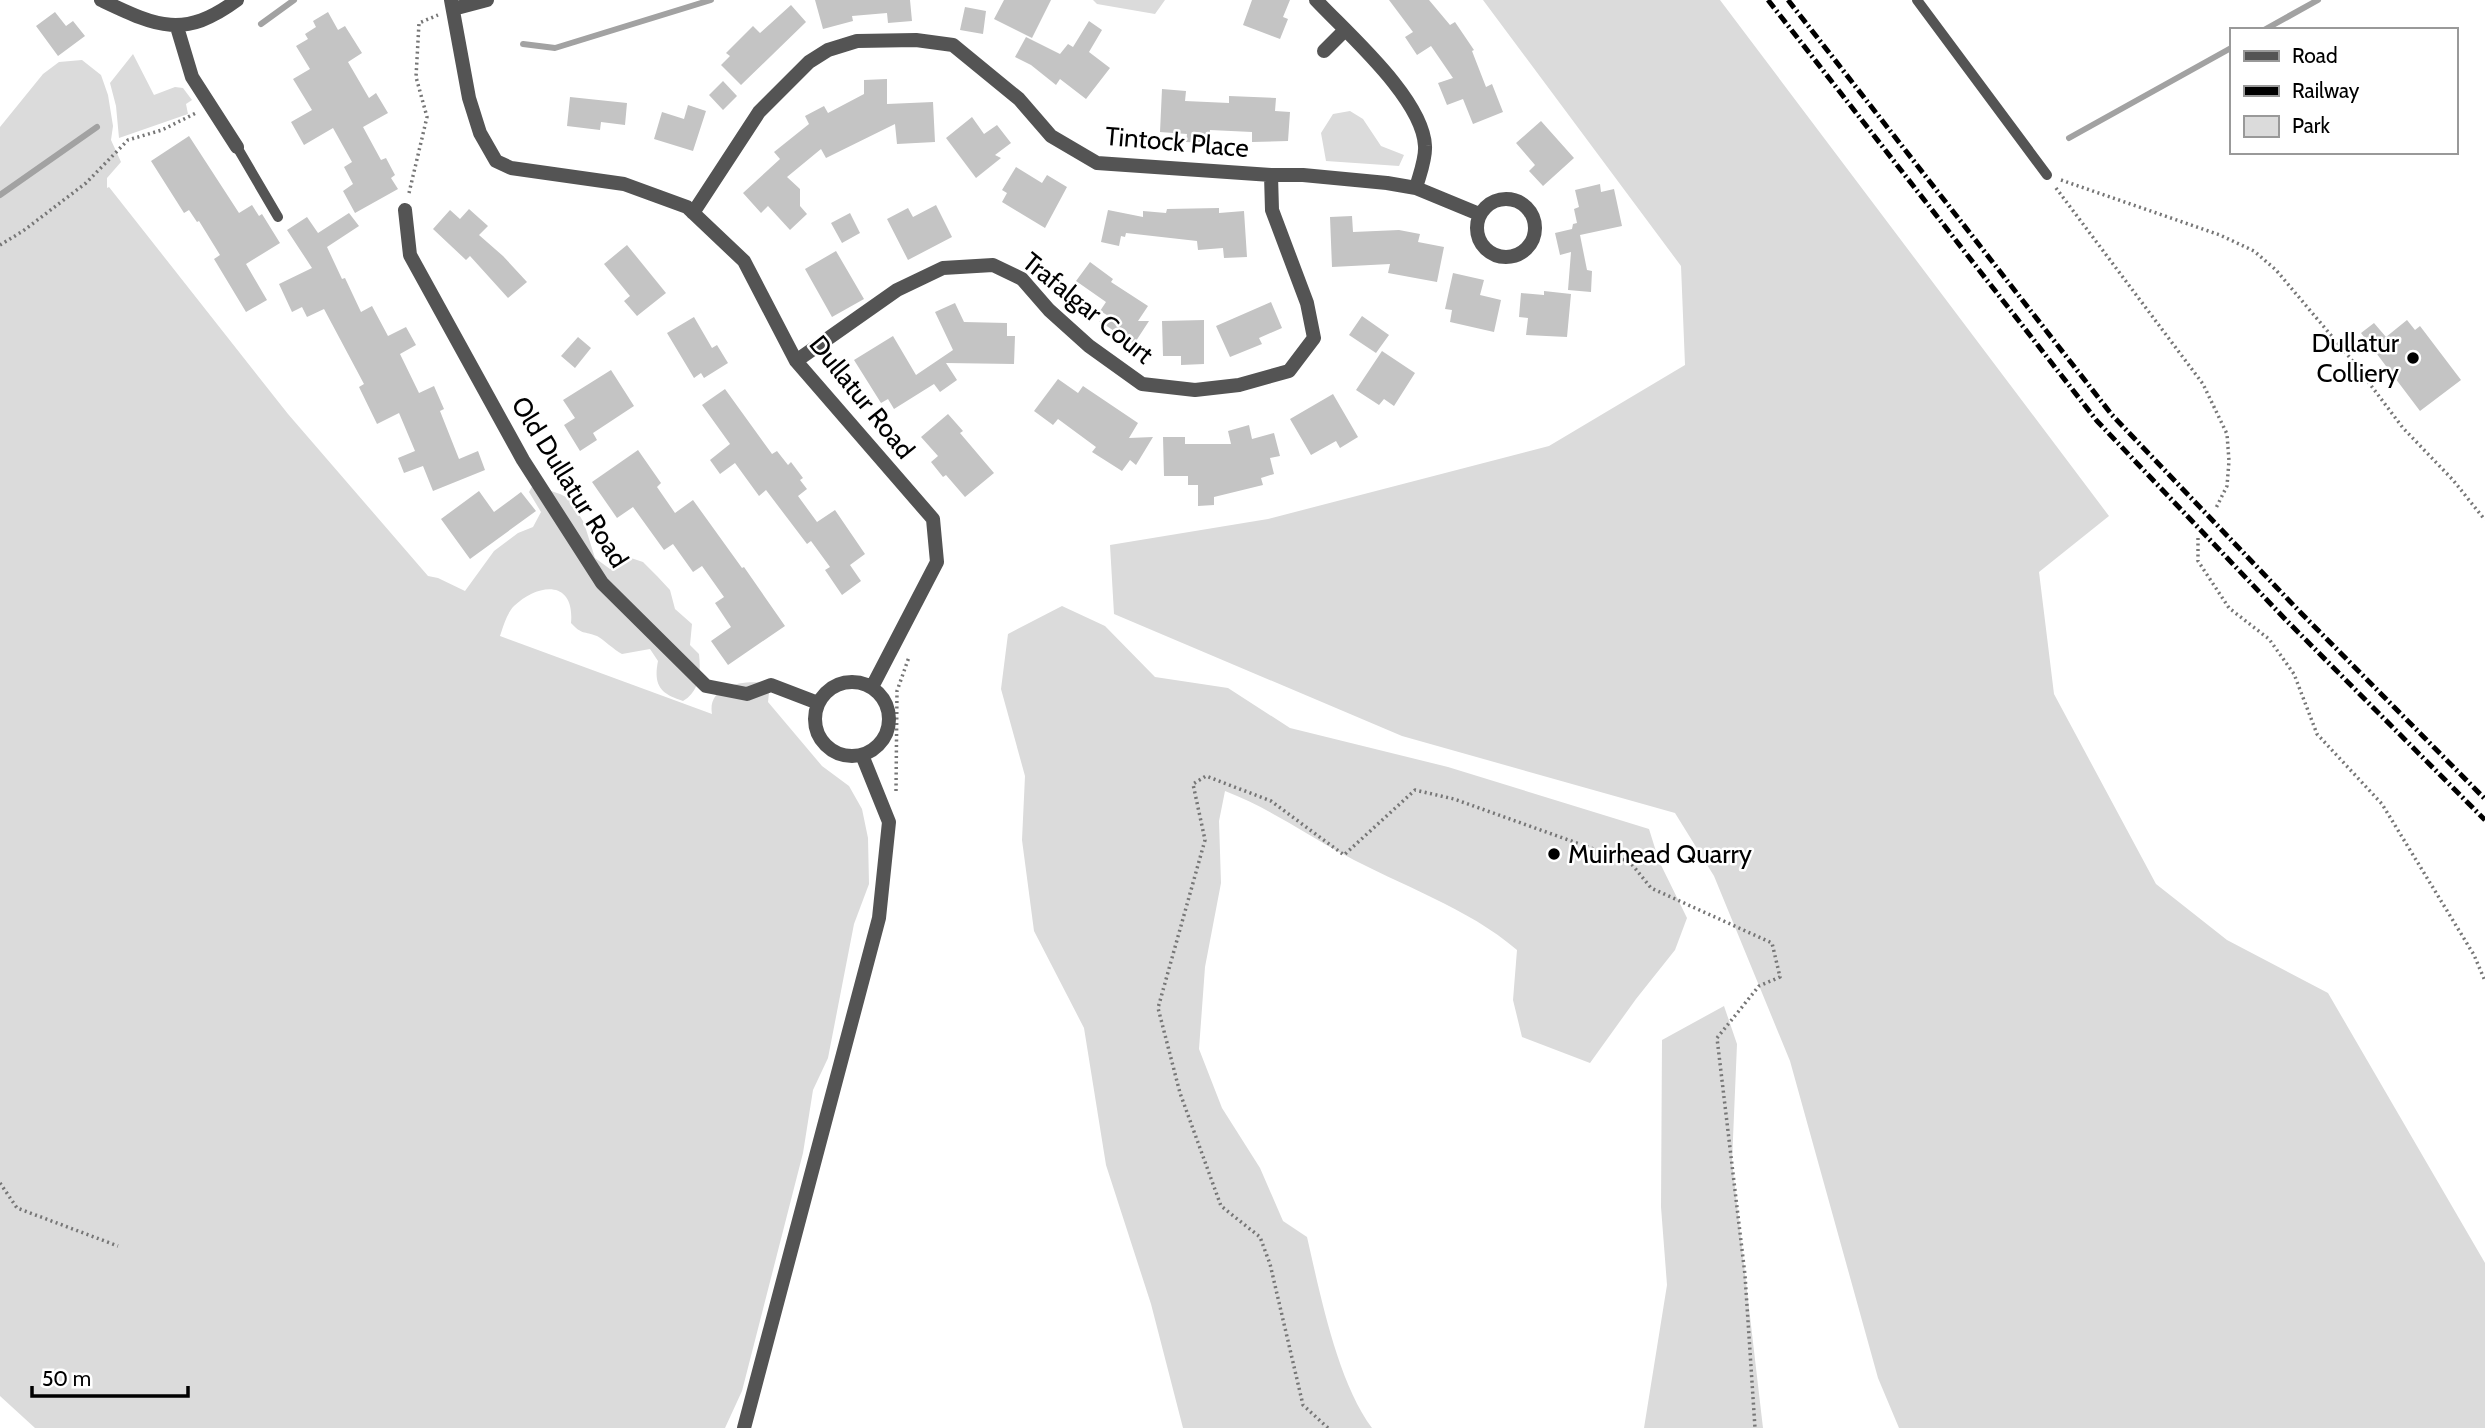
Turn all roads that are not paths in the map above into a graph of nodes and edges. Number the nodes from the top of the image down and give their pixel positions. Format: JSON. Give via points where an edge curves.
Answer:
{"nodes":[{"id":1,"x":101,"y":0,"type":"edge"},
{"id":2,"x":237,"y":0,"type":"edge"},
{"id":3,"x":486,"y":0,"type":"edge"},
{"id":4,"x":1316,"y":0,"type":"edge"},
{"id":5,"x":1917,"y":0,"type":"edge"},
{"id":6,"x":452,"y":4,"type":"edge"},
{"id":7,"x":177,"y":27,"type":"junction"},
{"id":8,"x":1345,"y":31,"type":"junction"},
{"id":9,"x":1324,"y":51,"type":"dead end"},
{"id":10,"x":237,"y":146,"type":"joint"},
{"id":11,"x":1270,"y":175,"type":"junction"},
{"id":12,"x":2047,"y":175,"type":"road end"},
{"id":13,"x":1416,"y":188,"type":"junction"},
{"id":14,"x":405,"y":210,"type":"road end"},
{"id":15,"x":693,"y":213,"type":"junction"},
{"id":16,"x":1479,"y":214,"type":"junction"},
{"id":17,"x":278,"y":217,"type":"dead end"},
{"id":18,"x":796,"y":361,"type":"junction"},
{"id":19,"x":872,"y":687,"type":"junction"},
{"id":20,"x":818,"y":703,"type":"junction"},
{"id":21,"x":862,"y":755,"type":"junction"},
{"id":22,"x":744,"y":1428,"type":"edge"}],
"edges":[{"from":1,"to":7,"type":"street","via":[[139,18]]},
{"from":2,"to":7,"type":"street","via":[[201,22]]},
{"from":3,"to":6,"type":"street"},
{"from":4,"to":8,"type":"street"},
{"from":5,"to":12,"type":"lane"},
{"from":6,"to":15,"type":"street","name":"Dullatur Road","via":[[469,98],[480,133],[496,161],[511,168],[624,184]]},
{"from":7,"to":10,"type":"street","via":[[192,77]]},
{"from":8,"to":9,"type":"street"},
{"from":8,"to":13,"type":"street","via":[[1402,91],[1417,117],[1425,146]]},
{"from":10,"to":17,"type":"lane"},
{"from":11,"to":13,"type":"street","name":"Tintock Place"},
{"from":11,"to":15,"type":"street","name":"Tintock Place","via":[[1097,163],[1051,136],[1019,99],[953,45],[857,41],[808,62],[759,112]]},
{"from":11,"to":18,"type":"street","name":"Trafalgar Court","via":[[1272,211],[1307,303],[1314,338],[1289,371],[1238,385],[1195,390],[1142,384],[1089,346],[1022,279],[993,265],[943,268],[897,290]]},
{"from":13,"to":16,"type":"street","name":"Tintock Place"},
{"from":14,"to":20,"type":"street","name":"Old Dullatur Road","via":[[410,255],[523,460],[602,583],[706,686],[747,694],[771,685]]},
{"from":15,"to":18,"type":"street","name":"Dullatur Road","via":[[744,261]]},
{"from":16,"to":16,"type":"street","via":[[1490,202],[1507,198],[1522,203],[1533,216],[1535,233],[1528,248],[1513,256],[1497,256],[1479,239]]},
{"from":18,"to":19,"type":"street","name":"Dullatur Road","via":[[933,519],[937,562]]},
{"from":19,"to":20,"type":"street","via":[[843,682]]},
{"from":19,"to":21,"type":"street","via":[[889,717],[884,737]]},
{"from":20,"to":21,"type":"street","via":[[814,720],[825,746]]},
{"from":21,"to":22,"type":"street","via":[[889,822],[879,918]]}]}
